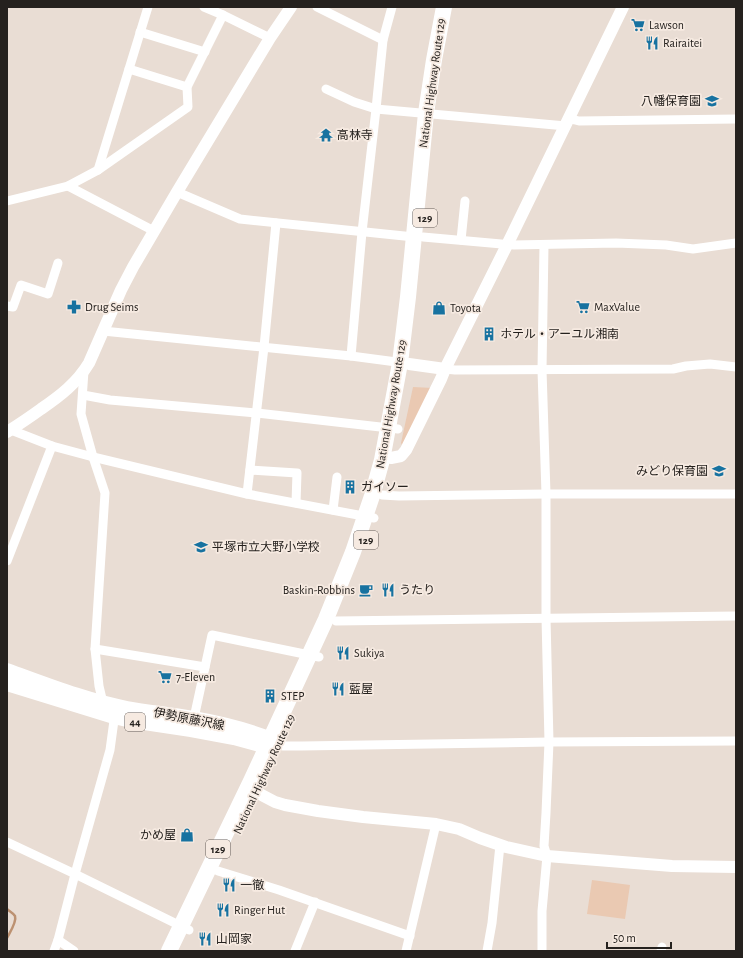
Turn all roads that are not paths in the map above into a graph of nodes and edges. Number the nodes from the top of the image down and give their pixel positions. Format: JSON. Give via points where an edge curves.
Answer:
{"nodes":[{"id":1,"x":148,"y":7,"type":"edge"},
{"id":2,"x":204,"y":7,"type":"edge"},
{"id":3,"x":291,"y":7,"type":"edge"},
{"id":4,"x":316,"y":7,"type":"edge"},
{"id":5,"x":392,"y":7,"type":"edge"},
{"id":6,"x":444,"y":7,"type":"edge"},
{"id":7,"x":455,"y":7,"type":"edge"},
{"id":8,"x":623,"y":7,"type":"edge"},
{"id":9,"x":223,"y":15,"type":"junction"},
{"id":10,"x":140,"y":32,"type":"junction"},
{"id":11,"x":270,"y":38,"type":"junction"},
{"id":12,"x":383,"y":40,"type":"junction"},
{"id":13,"x":204,"y":52,"type":"junction"},
{"id":14,"x":129,"y":69,"type":"junction"},
{"id":15,"x":187,"y":87,"type":"junction"},
{"id":16,"x":326,"y":89,"type":"dead end"},
{"id":17,"x":376,"y":108,"type":"junction"},
{"id":18,"x":431,"y":114,"type":"junction"},
{"id":19,"x":736,"y":119,"type":"edge"},
{"id":20,"x":568,"y":122,"type":"junction"},
{"id":21,"x":98,"y":170,"type":"junction"},
{"id":22,"x":68,"y":186,"type":"junction"},
{"id":23,"x":176,"y":192,"type":"junction"},
{"id":24,"x":7,"y":201,"type":"edge"},
{"id":25,"x":465,"y":201,"type":"dead end"},
{"id":26,"x":276,"y":223,"type":"junction"},
{"id":27,"x":154,"y":231,"type":"junction"},
{"id":28,"x":362,"y":232,"type":"junction"},
{"id":29,"x":419,"y":237,"type":"junction"},
{"id":30,"x":461,"y":240,"type":"junction"},
{"id":31,"x":736,"y":243,"type":"edge"},
{"id":32,"x":507,"y":244,"type":"junction"},
{"id":33,"x":544,"y":245,"type":"junction"},
{"id":34,"x":58,"y":263,"type":"dead end"},
{"id":35,"x":7,"y":306,"type":"edge"},
{"id":36,"x":103,"y":331,"type":"junction"},
{"id":37,"x":264,"y":347,"type":"junction"},
{"id":38,"x":351,"y":356,"type":"junction"},
{"id":39,"x":405,"y":363,"type":"junction"},
{"id":40,"x":736,"y":367,"type":"edge"},
{"id":41,"x":444,"y":369,"type":"junction"},
{"id":42,"x":542,"y":370,"type":"junction"},
{"id":43,"x":84,"y":371,"type":"junction"},
{"id":44,"x":83,"y":395,"type":"junction"},
{"id":45,"x":256,"y":413,"type":"junction"},
{"id":46,"x":393,"y":429,"type":"junction"},
{"id":47,"x":9,"y":431,"type":"edge"},
{"id":48,"x":52,"y":446,"type":"junction"},
{"id":49,"x":93,"y":457,"type":"junction"},
{"id":50,"x":392,"y":458,"type":"junction"},
{"id":51,"x":250,"y":470,"type":"junction"},
{"id":52,"x":337,"y":477,"type":"dead end"},
{"id":53,"x":247,"y":494,"type":"junction"},
{"id":54,"x":546,"y":494,"type":"junction"},
{"id":55,"x":736,"y":494,"type":"edge"},
{"id":56,"x":382,"y":495,"type":"junction"},
{"id":57,"x":296,"y":503,"type":"junction"},
{"id":58,"x":333,"y":510,"type":"junction"},
{"id":59,"x":370,"y":517,"type":"junction"},
{"id":60,"x":11,"y":541,"type":"edge"},
{"id":61,"x":7,"y":561,"type":"edge"},
{"id":62,"x":736,"y":616,"type":"edge"},
{"id":63,"x":546,"y":618,"type":"junction"},
{"id":64,"x":336,"y":621,"type":"junction"},
{"id":65,"x":95,"y":649,"type":"junction"},
{"id":66,"x":314,"y":656,"type":"junction"},
{"id":67,"x":205,"y":667,"type":"junction"},
{"id":68,"x":7,"y":670,"type":"edge"},
{"id":69,"x":7,"y":684,"type":"edge"},
{"id":70,"x":103,"y":703,"type":"junction"},
{"id":71,"x":116,"y":712,"type":"junction"},
{"id":72,"x":194,"y":718,"type":"junction"},
{"id":73,"x":736,"y":741,"type":"edge"},
{"id":74,"x":549,"y":742,"type":"junction"},
{"id":75,"x":275,"y":744,"type":"junction"},
{"id":76,"x":251,"y":788,"type":"junction"},
{"id":77,"x":436,"y":824,"type":"junction"},
{"id":78,"x":7,"y":843,"type":"edge"},
{"id":79,"x":500,"y":845,"type":"junction"},
{"id":80,"x":547,"y":856,"type":"junction"},
{"id":81,"x":736,"y":867,"type":"edge"},
{"id":82,"x":218,"y":871,"type":"junction"},
{"id":83,"x":75,"y":874,"type":"junction"},
{"id":84,"x":315,"y":902,"type":"junction"},
{"id":85,"x":184,"y":928,"type":"junction"},
{"id":86,"x":410,"y":936,"type":"junction"},
{"id":87,"x":58,"y":940,"type":"junction"},
{"id":88,"x":54,"y":951,"type":"edge"},
{"id":89,"x":74,"y":951,"type":"edge"},
{"id":90,"x":169,"y":951,"type":"edge"},
{"id":91,"x":179,"y":951,"type":"edge"},
{"id":92,"x":295,"y":951,"type":"edge"},
{"id":93,"x":406,"y":951,"type":"edge"},
{"id":94,"x":487,"y":951,"type":"edge"},
{"id":95,"x":544,"y":951,"type":"edge"}],
"edges":[{"from":1,"to":10,"type":"street"},
{"from":2,"to":9,"type":"street"},
{"from":3,"to":11,"type":"street"},
{"from":4,"to":12,"type":"street"},
{"from":5,"to":12,"type":"street"},
{"from":6,"to":18,"type":"highway","name":"National Highway Route 129","number":"129","via":[[434,60]]},
{"from":7,"to":18,"type":"highway","name":"National Highway Route 129","number":"129"},
{"from":8,"to":20,"type":"street"},
{"from":9,"to":11,"type":"street"},
{"from":9,"to":13,"type":"street"},
{"from":10,"to":13,"type":"street"},
{"from":10,"to":14,"type":"street"},
{"from":11,"to":23,"type":"street"},
{"from":12,"to":17,"type":"street"},
{"from":13,"to":15,"type":"street"},
{"from":14,"to":15,"type":"street"},
{"from":14,"to":21,"type":"street"},
{"from":15,"to":21,"type":"street","via":[[188,106]]},
{"from":16,"to":17,"type":"street","via":[[354,102]]},
{"from":17,"to":18,"type":"street"},
{"from":17,"to":28,"type":"street"},
{"from":18,"to":20,"type":"street"},
{"from":18,"to":29,"type":"highway","name":"National Highway Route 129","number":"129"},
{"from":19,"to":20,"type":"street"},
{"from":20,"to":32,"type":"street"},
{"from":21,"to":22,"type":"street"},
{"from":22,"to":24,"type":"street"},
{"from":22,"to":27,"type":"street"},
{"from":23,"to":26,"type":"street","via":[[240,219]]},
{"from":23,"to":27,"type":"street"},
{"from":25,"to":30,"type":"street"},
{"from":26,"to":28,"type":"street"},
{"from":26,"to":37,"type":"street"},
{"from":27,"to":36,"type":"street","via":[[121,290]]},
{"from":28,"to":29,"type":"street"},
{"from":28,"to":38,"type":"street"},
{"from":29,"to":30,"type":"street"},
{"from":29,"to":39,"type":"highway","name":"National Highway Route 129","number":"129"},
{"from":30,"to":32,"type":"street"},
{"from":31,"to":33,"type":"street","via":[[693,249],[616,243]]},
{"from":32,"to":33,"type":"street"},
{"from":32,"to":41,"type":"street"},
{"from":33,"to":42,"type":"street"},
{"from":34,"to":35,"type":"street","via":[[48,294],[21,286],[13,307]]},
{"from":36,"to":37,"type":"street"},
{"from":36,"to":43,"type":"street"},
{"from":37,"to":38,"type":"street"},
{"from":37,"to":45,"type":"street"},
{"from":38,"to":39,"type":"street"},
{"from":39,"to":41,"type":"street"},
{"from":39,"to":46,"type":"highway","name":"National Highway Route 129","number":"129"},
{"from":40,"to":42,"type":"street","via":[[710,364],[673,369]]},
{"from":41,"to":42,"type":"street"},
{"from":41,"to":50,"type":"street","via":[[406,450],[401,456]]},
{"from":42,"to":54,"type":"street"},
{"from":43,"to":44,"type":"street"},
{"from":43,"to":47,"type":"street","via":[[61,395]]},
{"from":44,"to":45,"type":"street","via":[[110,400]]},
{"from":44,"to":49,"type":"street","via":[[81,414]]},
{"from":45,"to":46,"type":"street"},
{"from":45,"to":51,"type":"street"},
{"from":46,"to":50,"type":"highway","name":"National Highway Route 129","number":"129"},
{"from":46,"to":59,"type":"highway","name":"National Highway Route 129","number":"129","via":[[372,496]]},
{"from":47,"to":48,"type":"street"},
{"from":48,"to":49,"type":"street"},
{"from":48,"to":60,"type":"street"},
{"from":49,"to":53,"type":"street"},
{"from":49,"to":65,"type":"street","via":[[105,493]]},
{"from":50,"to":56,"type":"highway","name":"National Highway Route 129","number":"129"},
{"from":51,"to":53,"type":"street"},
{"from":51,"to":57,"type":"street","via":[[297,473]]},
{"from":52,"to":58,"type":"street"},
{"from":53,"to":57,"type":"street"},
{"from":54,"to":55,"type":"street"},
{"from":54,"to":56,"type":"street"},
{"from":54,"to":63,"type":"street"},
{"from":56,"to":59,"type":"highway","name":"National Highway Route 129","number":"129"},
{"from":57,"to":58,"type":"street"},
{"from":58,"to":59,"type":"street"},
{"from":59,"to":64,"type":"highway","name":"National Highway Route 129","number":"129"},
{"from":59,"to":66,"type":"highway","name":"National Highway Route 129","number":"129","via":[[326,618]]},
{"from":60,"to":61,"type":"street"},
{"from":62,"to":63,"type":"street"},
{"from":63,"to":64,"type":"street"},
{"from":63,"to":74,"type":"street"},
{"from":64,"to":66,"type":"highway","name":"National Highway Route 129","number":"129"},
{"from":65,"to":67,"type":"street"},
{"from":65,"to":70,"type":"street"},
{"from":66,"to":67,"type":"street","via":[[212,635]]},
{"from":66,"to":75,"type":"highway","name":"National Highway Route 129","number":"129"},
{"from":67,"to":72,"type":"street"},
{"from":68,"to":70,"type":"main road","name":"伊勢原藤沢線","number":"44"},
{"from":69,"to":71,"type":"main road","name":"伊勢原藤沢線","number":"44"},
{"from":70,"to":71,"type":"main road","name":"伊勢原藤沢線","number":"44"},
{"from":71,"to":72,"type":"main road","name":"伊勢原藤沢線","number":"44","via":[[127,708]]},
{"from":71,"to":75,"type":"main road","name":"伊勢原藤沢線","number":"44","via":[[131,721]]},
{"from":71,"to":83,"type":"street","via":[[110,750]]},
{"from":72,"to":75,"type":"main road","name":"伊勢原藤沢線","number":"44","via":[[242,730]]},
{"from":73,"to":74,"type":"street"},
{"from":74,"to":75,"type":"street","via":[[302,746]]},
{"from":74,"to":80,"type":"street","via":[[544,846]]},
{"from":75,"to":76,"type":"highway","name":"National Highway Route 129","number":"129"},
{"from":76,"to":77,"type":"street","via":[[275,802],[286,805],[363,817]]},
{"from":76,"to":82,"type":"highway","name":"National Highway Route 129","number":"129"},
{"from":76,"to":85,"type":"highway","name":"National Highway Route 129","number":"129"},
{"from":77,"to":79,"type":"street","via":[[459,829]]},
{"from":77,"to":86,"type":"street"},
{"from":78,"to":83,"type":"street"},
{"from":79,"to":80,"type":"street"},
{"from":79,"to":94,"type":"street"},
{"from":80,"to":81,"type":"street","via":[[672,866]]},
{"from":80,"to":95,"type":"street","via":[[542,911]]},
{"from":82,"to":84,"type":"street"},
{"from":82,"to":85,"type":"highway","name":"National Highway Route 129","number":"129"},
{"from":83,"to":85,"type":"street"},
{"from":83,"to":87,"type":"street"},
{"from":84,"to":86,"type":"street"},
{"from":84,"to":92,"type":"street"},
{"from":85,"to":90,"type":"highway","name":"National Highway Route 129","number":"129"},
{"from":85,"to":91,"type":"highway","name":"National Highway Route 129","number":"129"},
{"from":86,"to":93,"type":"street"},
{"from":87,"to":88,"type":"street"},
{"from":87,"to":89,"type":"street"}]}
